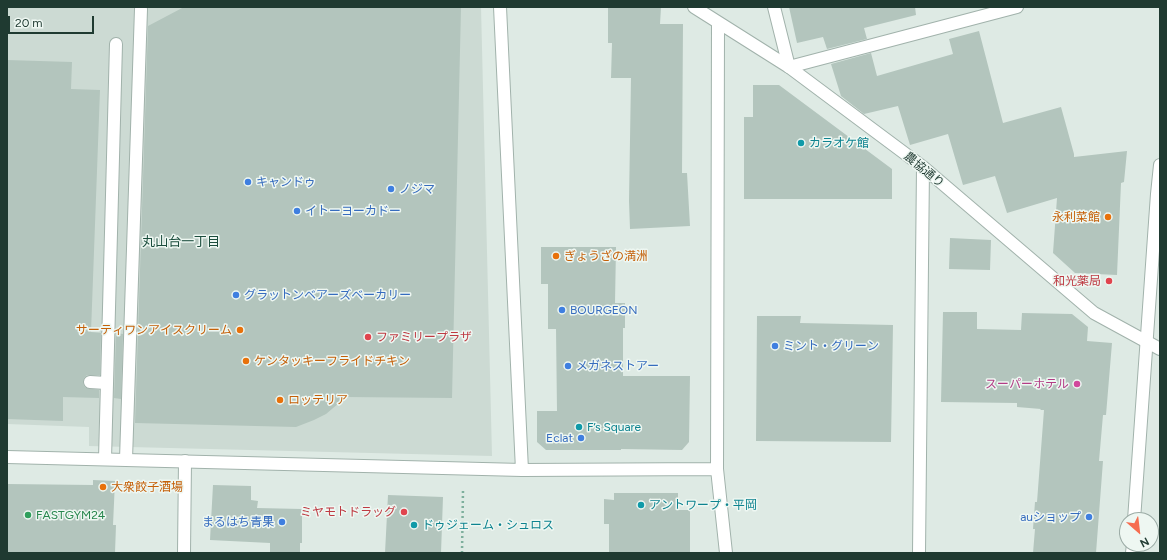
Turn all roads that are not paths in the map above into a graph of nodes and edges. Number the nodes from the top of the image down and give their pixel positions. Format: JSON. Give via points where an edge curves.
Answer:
{"nodes":[{"id":1,"x":500,"y":7,"type":"edge"},
{"id":2,"x":694,"y":7,"type":"edge"},
{"id":3,"x":774,"y":7,"type":"edge"},
{"id":4,"x":1017,"y":7,"type":"edge"},
{"id":5,"x":141,"y":9,"type":"dead end"},
{"id":6,"x":718,"y":22,"type":"junction"},
{"id":7,"x":116,"y":44,"type":"dead end"},
{"id":8,"x":789,"y":67,"type":"junction"},
{"id":9,"x":1160,"y":165,"type":"edge"},
{"id":10,"x":923,"y":167,"type":"junction"},
{"id":11,"x":1146,"y":342,"type":"junction"},
{"id":12,"x":1160,"y":349,"type":"edge"},
{"id":13,"x":90,"y":382,"type":"dead end"},
{"id":14,"x":106,"y":383,"type":"junction"},
{"id":15,"x":7,"y":457,"type":"edge"},
{"id":16,"x":105,"y":459,"type":"junction"},
{"id":17,"x":126,"y":459,"type":"junction"},
{"id":18,"x":185,"y":461,"type":"junction"},
{"id":19,"x":717,"y":469,"type":"junction"},
{"id":20,"x":522,"y":470,"type":"junction"},
{"id":21,"x":1135,"y":512,"type":"edge"},
{"id":22,"x":184,"y":553,"type":"edge"},
{"id":23,"x":726,"y":553,"type":"edge"},
{"id":24,"x":919,"y":553,"type":"edge"}],
"edges":[{"from":1,"to":20,"type":"street"},
{"from":2,"to":6,"type":"street","name":"農協通り"},
{"from":3,"to":8,"type":"street"},
{"from":4,"to":8,"type":"street"},
{"from":5,"to":17,"type":"street"},
{"from":6,"to":8,"type":"street","name":"農協通り"},
{"from":6,"to":19,"type":"street"},
{"from":7,"to":14,"type":"street"},
{"from":8,"to":10,"type":"street","name":"農協通り"},
{"from":9,"to":11,"type":"street"},
{"from":10,"to":11,"type":"street","name":"農協通り","via":[[1094,313]]},
{"from":10,"to":24,"type":"street"},
{"from":11,"to":12,"type":"street","name":"農協通り"},
{"from":11,"to":21,"type":"street"},
{"from":13,"to":14,"type":"street"},
{"from":14,"to":16,"type":"street"},
{"from":15,"to":16,"type":"street"},
{"from":16,"to":17,"type":"street"},
{"from":17,"to":18,"type":"street"},
{"from":18,"to":20,"type":"street"},
{"from":18,"to":22,"type":"street"},
{"from":19,"to":20,"type":"street"},
{"from":19,"to":23,"type":"street"}]}
